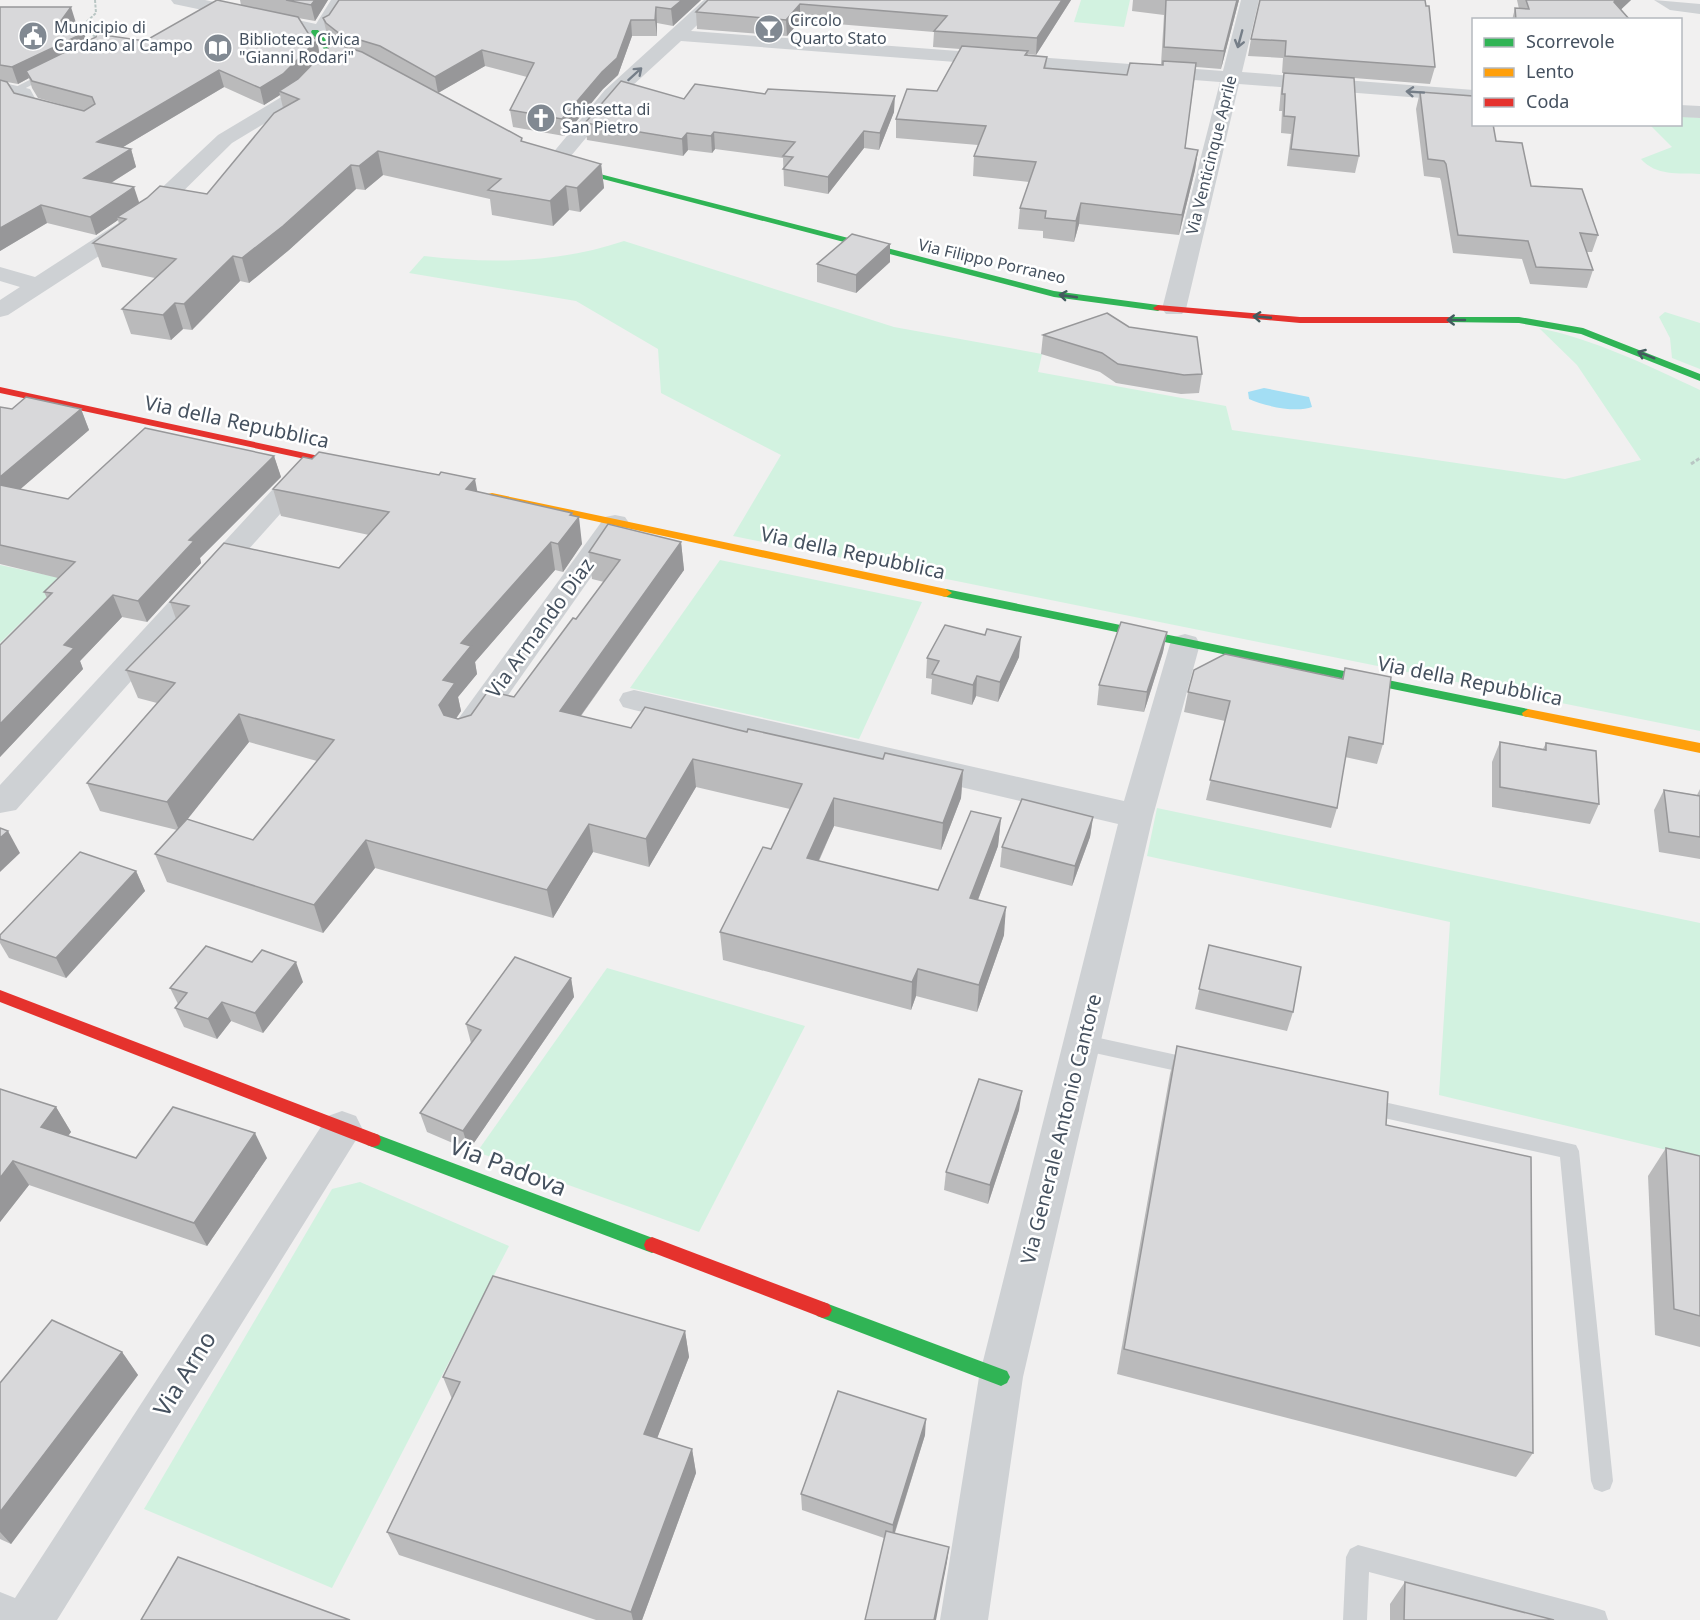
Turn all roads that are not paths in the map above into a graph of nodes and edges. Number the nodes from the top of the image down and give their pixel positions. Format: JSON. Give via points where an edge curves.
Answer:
{"nodes":[{"id":1,"x":180,"y":0,"type":"edge"},
{"id":2,"x":340,"y":0,"type":"edge"},
{"id":3,"x":714,"y":0,"type":"edge"},
{"id":4,"x":1250,"y":0,"type":"edge"},
{"id":5,"x":1663,"y":0,"type":"edge"},
{"id":6,"x":1700,"y":10,"type":"edge"},
{"id":7,"x":315,"y":32,"type":"junction"},
{"id":8,"x":678,"y":35,"type":"junction"},
{"id":9,"x":95,"y":52,"type":"edge"},
{"id":10,"x":335,"y":56,"type":"junction"},
{"id":11,"x":384,"y":74,"type":"edge"},
{"id":12,"x":1230,"y":78,"type":"junction"},
{"id":13,"x":6,"y":90,"type":"edge"},
{"id":14,"x":1472,"y":96,"type":"edge"},
{"id":15,"x":1682,"y":111,"type":"edge"},
{"id":16,"x":1700,"y":112,"type":"edge"},
{"id":17,"x":79,"y":117,"type":"edge"},
{"id":18,"x":547,"y":162,"type":"joint"},
{"id":19,"x":0,"y":274,"type":"edge"},
{"id":20,"x":37,"y":285,"type":"junction"},
{"id":21,"x":1174,"y":309,"type":"junction"},
{"id":22,"x":0,"y":310,"type":"edge"},
{"id":23,"x":1700,"y":378,"type":"edge"},
{"id":24,"x":0,"y":390,"type":"edge"},
{"id":25,"x":315,"y":459,"type":"junction"},
{"id":26,"x":373,"y":471,"type":"edge"},
{"id":27,"x":477,"y":493,"type":"edge"},
{"id":28,"x":616,"y":522,"type":"junction"},
{"id":29,"x":1185,"y":644,"type":"junction"},
{"id":30,"x":634,"y":700,"type":"dead end"},
{"id":31,"x":464,"y":734,"type":"edge"},
{"id":32,"x":1700,"y":747,"type":"edge"},
{"id":33,"x":4,"y":802,"type":"dead end"},
{"id":34,"x":1136,"y":816,"type":"junction"},
{"id":35,"x":0,"y":996,"type":"edge"},
{"id":36,"x":1082,"y":1042,"type":"junction"},
{"id":37,"x":1219,"y":1072,"type":"edge"},
{"id":38,"x":1347,"y":1101,"type":"edge"},
{"id":39,"x":342,"y":1128,"type":"junction"},
{"id":40,"x":1001,"y":1377,"type":"junction"},
{"id":41,"x":1602,"y":1481,"type":"dead end"},
{"id":42,"x":0,"y":1616,"type":"edge"},
{"id":43,"x":9,"y":1620,"type":"edge"},
{"id":44,"x":29,"y":1620,"type":"edge"},
{"id":45,"x":964,"y":1620,"type":"edge"},
{"id":46,"x":1355,"y":1620,"type":"edge"},
{"id":47,"x":1596,"y":1620,"type":"edge"}],
"edges":[{"from":1,"to":7,"type":"street","via":[[308,27]]},
{"from":2,"to":7,"type":"street","via":[[325,26]]},
{"from":3,"to":8,"type":"street"},
{"from":4,"to":12,"type":"street","name":"Via Venticinque Aprile","one_way":true},
{"from":5,"to":6,"type":"street"},
{"from":7,"to":10,"type":"street","via":[[320,44]]},
{"from":8,"to":12,"type":"street"},
{"from":18,"to":8,"type":"street","one_way":true,"via":[[612,94]]},
{"from":9,"to":13,"type":"lane"},
{"from":10,"to":11,"type":"street"},
{"from":10,"to":20,"type":"street","via":[[295,97],[225,139],[145,216]]},
{"from":14,"to":12,"type":"street","one_way":true},
{"from":12,"to":21,"type":"street","name":"Via Venticinque Aprile"},
{"from":13,"to":17,"type":"street","via":[[23,93],[28,104]]},
{"from":15,"to":16,"type":"street"},
{"from":21,"to":18,"type":"street","name":"Via Filippo Porraneo","one_way":true,"via":[[1054,294],[985,278]]},
{"from":19,"to":20,"type":"street"},
{"from":20,"to":22,"type":"street"},
{"from":23,"to":21,"type":"street","name":"Via Filippo Porraneo","one_way":true,"via":[[1583,331],[1519,321],[1300,320]]},
{"from":24,"to":25,"type":"street","name":"Via della Repubblica"},
{"from":25,"to":26,"type":"street","name":"Via della Repubblica"},
{"from":25,"to":33,"type":"street"},
{"from":27,"to":28,"type":"street","name":"Via della Repubblica"},
{"from":28,"to":29,"type":"street","name":"Via della Repubblica"},
{"from":28,"to":31,"type":"street","name":"Via Armando Diaz"},
{"from":29,"to":32,"type":"street","name":"Via della Repubblica"},
{"from":29,"to":34,"type":"street","name":"Via Generale Antonio Cantore"},
{"from":30,"to":34,"type":"street"},
{"from":34,"to":36,"type":"street","name":"Via Generale Antonio Cantore"},
{"from":35,"to":39,"type":"street","name":"Via Padova"},
{"from":36,"to":37,"type":"lane"},
{"from":36,"to":40,"type":"street","name":"Via Generale Antonio Cantore"},
{"from":38,"to":41,"type":"lane","via":[[1569,1151]]},
{"from":39,"to":40,"type":"street","name":"Via Padova"},
{"from":39,"to":44,"type":"street","name":"Via Arno"},
{"from":40,"to":45,"type":"street","name":"Via Generale Antonio Cantore"},
{"from":42,"to":43,"type":"street"},
{"from":46,"to":47,"type":"lane","via":[[1358,1557]]}]}
